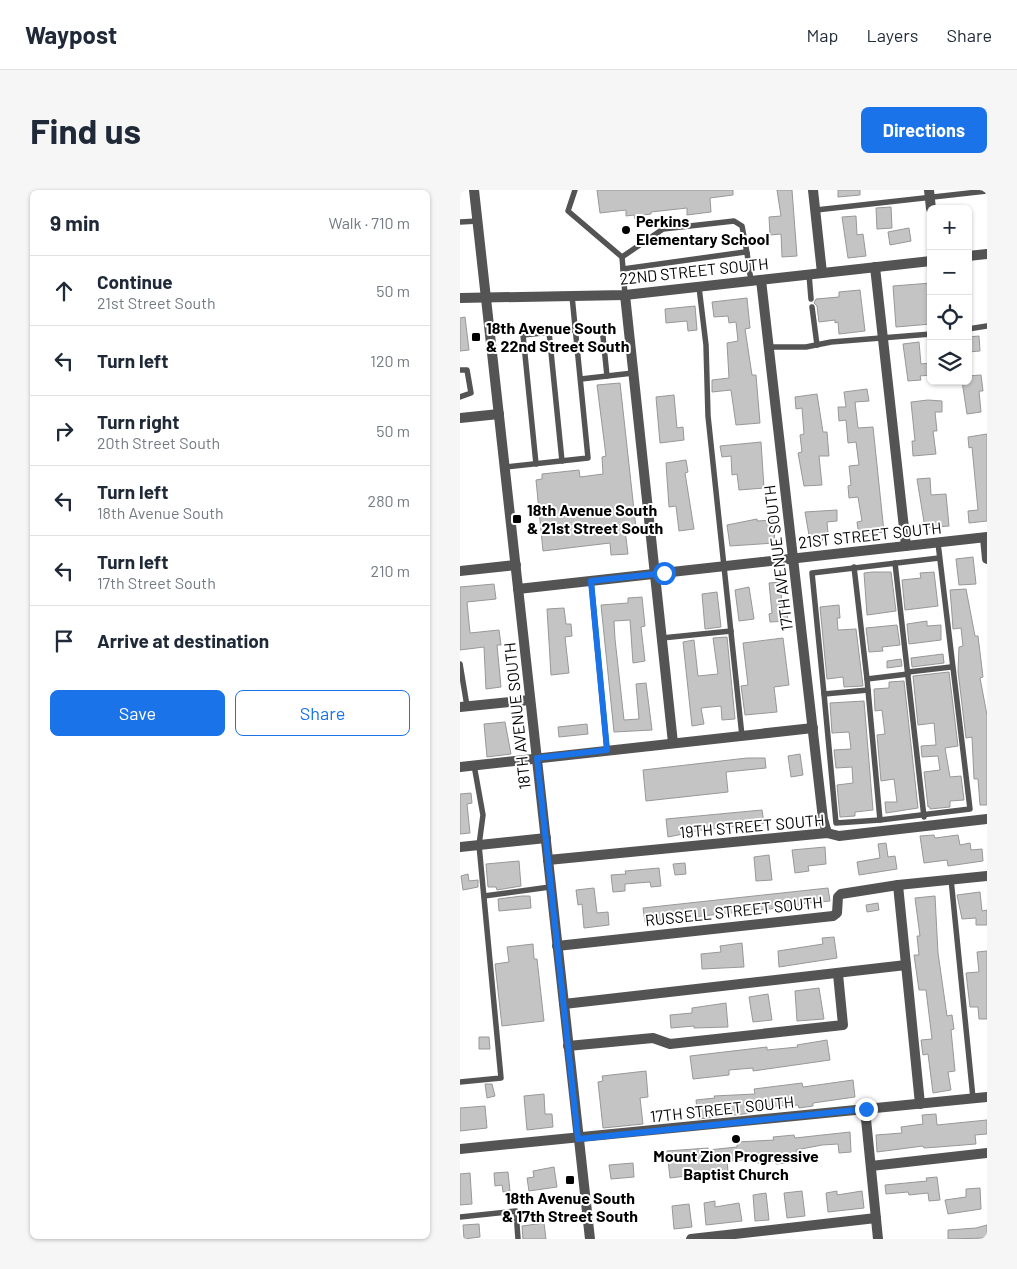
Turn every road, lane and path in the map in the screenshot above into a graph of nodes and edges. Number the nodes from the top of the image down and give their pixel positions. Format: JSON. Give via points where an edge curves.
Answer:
{"nodes":[{"id":1,"x":474,"y":190,"type":"edge"},
{"id":2,"x":575,"y":190,"type":"edge"},
{"id":3,"x":813,"y":190,"type":"edge"},
{"id":4,"x":987,"y":191,"type":"edge"},
{"id":5,"x":929,"y":194,"type":"edge"},
{"id":6,"x":816,"y":210,"type":"junction"},
{"id":7,"x":478,"y":221,"type":"junction"},
{"id":8,"x":460,"y":222,"type":"edge"},
{"id":9,"x":747,"y":252,"type":"junction"},
{"id":10,"x":987,"y":254,"type":"edge"},
{"id":11,"x":972,"y":256,"type":"edge"},
{"id":12,"x":622,"y":257,"type":"junction"},
{"id":13,"x":927,"y":261,"type":"edge"},
{"id":14,"x":875,"y":267,"type":"junction"},
{"id":15,"x":623,"y":269,"type":"junction"},
{"id":16,"x":822,"y":273,"type":"junction"},
{"id":17,"x":809,"y":274,"type":"junction"},
{"id":18,"x":756,"y":280,"type":"junction"},
{"id":19,"x":699,"y":287,"type":"junction"},
{"id":20,"x":625,"y":295,"type":"junction"},
{"id":21,"x":572,"y":296,"type":"junction"},
{"id":22,"x":460,"y":298,"type":"edge"},
{"id":23,"x":486,"y":298,"type":"junction"},
{"id":24,"x":812,"y":299,"type":"dead end"},
{"id":25,"x":812,"y":307,"type":"dead end"},
{"id":26,"x":987,"y":326,"type":"edge"},
{"id":27,"x":972,"y":328,"type":"edge"},
{"id":28,"x":576,"y":330,"type":"junction"},
{"id":29,"x":549,"y":332,"type":"junction"},
{"id":30,"x":927,"y":334,"type":"edge"},
{"id":31,"x":882,"y":337,"type":"junction"},
{"id":32,"x":817,"y":345,"type":"junction"},
{"id":33,"x":769,"y":347,"type":"junction"},
{"id":34,"x":460,"y":370,"type":"edge"},
{"id":35,"x":633,"y":373,"type":"junction"},
{"id":36,"x":607,"y":376,"type":"junction"},
{"id":37,"x":581,"y":380,"type":"junction"},
{"id":38,"x":460,"y":397,"type":"edge"},
{"id":39,"x":499,"y":414,"type":"junction"},
{"id":40,"x":460,"y":418,"type":"edge"},
{"id":41,"x":562,"y":461,"type":"junction"},
{"id":42,"x":536,"y":464,"type":"junction"},
{"id":43,"x":505,"y":467,"type":"junction"},
{"id":44,"x":986,"y":538,"type":"edge"},
{"id":45,"x":938,"y":543,"type":"junction"},
{"id":46,"x":906,"y":546,"type":"junction"},
{"id":47,"x":939,"y":558,"type":"junction"},
{"id":48,"x":792,"y":559,"type":"junction"},
{"id":49,"x":987,"y":559,"type":"edge"},
{"id":50,"x":895,"y":563,"type":"junction"},
{"id":51,"x":516,"y":565,"type":"junction"},
{"id":52,"x":725,"y":566,"type":"junction"},
{"id":53,"x":854,"y":567,"type":"junction"},
{"id":54,"x":460,"y":571,"type":"edge"},
{"id":55,"x":655,"y":574,"type":"junction"},
{"id":56,"x":591,"y":581,"type":"junction"},
{"id":57,"x":518,"y":589,"type":"junction"},
{"id":58,"x":731,"y":631,"type":"junction"},
{"id":59,"x":662,"y":638,"type":"junction"},
{"id":60,"x":460,"y":664,"type":"edge"},
{"id":61,"x":951,"y":667,"type":"junction"},
{"id":62,"x":908,"y":673,"type":"junction"},
{"id":63,"x":868,"y":678,"type":"junction"},
{"id":64,"x":868,"y":690,"type":"junction"},
{"id":65,"x":824,"y":694,"type":"junction"},
{"id":66,"x":530,"y":700,"type":"junction"},
{"id":67,"x":464,"y":707,"type":"edge"},
{"id":68,"x":813,"y":728,"type":"junction"},
{"id":69,"x":742,"y":736,"type":"junction"},
{"id":70,"x":673,"y":743,"type":"junction"},
{"id":71,"x":607,"y":750,"type":"junction"},
{"id":72,"x":537,"y":758,"type":"junction"},
{"id":73,"x":474,"y":765,"type":"junction"},
{"id":74,"x":460,"y":767,"type":"edge"},
{"id":75,"x":924,"y":816,"type":"junction"},
{"id":76,"x":987,"y":819,"type":"edge"},
{"id":77,"x":880,"y":820,"type":"junction"},
{"id":78,"x":827,"y":832,"type":"junction"},
{"id":79,"x":546,"y":838,"type":"junction"},
{"id":80,"x":479,"y":845,"type":"junction"},
{"id":81,"x":460,"y":847,"type":"edge"},
{"id":82,"x":548,"y":860,"type":"junction"},
{"id":83,"x":987,"y":876,"type":"edge"},
{"id":84,"x":951,"y":879,"type":"junction"},
{"id":85,"x":898,"y":885,"type":"junction"},
{"id":86,"x":550,"y":887,"type":"junction"},
{"id":87,"x":484,"y":896,"type":"junction"},
{"id":88,"x":558,"y":946,"type":"junction"},
{"id":89,"x":906,"y":965,"type":"junction"},
{"id":90,"x":838,"y":974,"type":"junction"},
{"id":91,"x":564,"y":1004,"type":"junction"},
{"id":92,"x":568,"y":1046,"type":"junction"},
{"id":93,"x":460,"y":1082,"type":"edge"},
{"id":94,"x":987,"y":1097,"type":"edge"},
{"id":95,"x":973,"y":1098,"type":"junction"},
{"id":96,"x":920,"y":1104,"type":"junction"},
{"id":97,"x":866,"y":1109,"type":"junction"},
{"id":98,"x":578,"y":1139,"type":"junction"},
{"id":99,"x":460,"y":1149,"type":"edge"},
{"id":100,"x":987,"y":1153,"type":"edge"},
{"id":101,"x":871,"y":1166,"type":"junction"},
{"id":102,"x":460,"y":1217,"type":"edge"},
{"id":103,"x":876,"y":1218,"type":"junction"},
{"id":104,"x":518,"y":1239,"type":"edge"},
{"id":105,"x":590,"y":1239,"type":"edge"},
{"id":106,"x":691,"y":1239,"type":"edge"},
{"id":107,"x":878,"y":1239,"type":"edge"}],
"edges":[{"from":1,"to":7,"type":"street","name":"18TH AVENUE SOUTH"},
{"from":2,"to":12,"type":"lane","via":[[568,211]]},
{"from":3,"to":6,"type":"street"},
{"from":4,"to":5,"type":"lane"},
{"from":5,"to":6,"type":"lane"},
{"from":6,"to":16,"type":"street"},
{"from":7,"to":8,"type":"lane"},
{"from":7,"to":23,"type":"street","name":"18TH AVENUE SOUTH"},
{"from":9,"to":12,"type":"lane","via":[[742,226],[734,220],[663,229]]},
{"from":9,"to":15,"type":"lane"},
{"from":9,"to":18,"type":"lane"},
{"from":10,"to":11,"type":"street"},
{"from":12,"to":15,"type":"lane"},
{"from":13,"to":14,"type":"street","name":"22ND STREET SOUTH"},
{"from":14,"to":16,"type":"street","name":"22ND STREET SOUTH"},
{"from":14,"to":31,"type":"street"},
{"from":15,"to":20,"type":"lane"},
{"from":16,"to":17,"type":"street","name":"22ND STREET SOUTH"},
{"from":17,"to":18,"type":"street","name":"22ND STREET SOUTH"},
{"from":17,"to":24,"type":"lane"},
{"from":18,"to":19,"type":"street","name":"22ND STREET SOUTH"},
{"from":18,"to":33,"type":"street","name":"17TH AVENUE SOUTH"},
{"from":19,"to":20,"type":"street","name":"22ND STREET SOUTH"},
{"from":19,"to":52,"type":"lane","via":[[706,345],[708,416]]},
{"from":20,"to":21,"type":"street","name":"22ND STREET SOUTH"},
{"from":20,"to":35,"type":"street"},
{"from":21,"to":23,"type":"street","name":"22ND STREET SOUTH"},
{"from":21,"to":28,"type":"lane"},
{"from":22,"to":23,"type":"street","name":"22ND STREET SOUTH"},
{"from":23,"to":39,"type":"street","name":"18TH AVENUE SOUTH"},
{"from":25,"to":32,"type":"lane"},
{"from":26,"to":27,"type":"lane"},
{"from":28,"to":29,"type":"lane"},
{"from":28,"to":36,"type":"lane","via":[[602,327]]},
{"from":28,"to":37,"type":"lane"},
{"from":29,"to":41,"type":"lane"},
{"from":29,"to":42,"type":"lane","via":[[523,335]]},
{"from":30,"to":31,"type":"lane"},
{"from":31,"to":32,"type":"lane"},
{"from":31,"to":46,"type":"street"},
{"from":32,"to":33,"type":"lane"},
{"from":33,"to":48,"type":"street","name":"17TH AVENUE SOUTH"},
{"from":34,"to":38,"type":"lane","via":[[467,370],[471,393]]},
{"from":35,"to":36,"type":"lane"},
{"from":35,"to":55,"type":"street"},
{"from":36,"to":37,"type":"lane"},
{"from":37,"to":41,"type":"lane","via":[[588,458]]},
{"from":39,"to":40,"type":"street"},
{"from":39,"to":43,"type":"street","name":"18TH AVENUE SOUTH"},
{"from":41,"to":42,"type":"lane"},
{"from":42,"to":43,"type":"lane"},
{"from":43,"to":51,"type":"street","name":"18TH AVENUE SOUTH"},
{"from":44,"to":45,"type":"street","name":"21ST STREET SOUTH"},
{"from":44,"to":49,"type":"street"},
{"from":45,"to":46,"type":"street","name":"21ST STREET SOUTH"},
{"from":45,"to":47,"type":"lane"},
{"from":46,"to":48,"type":"street","name":"21ST STREET SOUTH"},
{"from":47,"to":50,"type":"lane"},
{"from":47,"to":61,"type":"lane"},
{"from":48,"to":52,"type":"street","name":"21ST STREET SOUTH"},
{"from":48,"to":68,"type":"street","name":"17TH AVENUE SOUTH"},
{"from":50,"to":53,"type":"lane"},
{"from":50,"to":62,"type":"lane"},
{"from":51,"to":54,"type":"street"},
{"from":51,"to":57,"type":"street","name":"18TH AVENUE SOUTH"},
{"from":52,"to":55,"type":"street","name":"21ST STREET SOUTH"},
{"from":52,"to":58,"type":"lane"},
{"from":53,"to":63,"type":"lane"},
{"from":53,"to":65,"type":"lane","via":[[812,573]]},
{"from":55,"to":56,"type":"street","name":"21ST STREET SOUTH"},
{"from":55,"to":59,"type":"street"},
{"from":56,"to":57,"type":"street","name":"21ST STREET SOUTH"},
{"from":56,"to":71,"type":"lane"},
{"from":57,"to":66,"type":"street","name":"18TH AVENUE SOUTH"},
{"from":58,"to":59,"type":"lane"},
{"from":58,"to":69,"type":"lane"},
{"from":59,"to":70,"type":"street"},
{"from":60,"to":67,"type":"lane"},
{"from":61,"to":62,"type":"lane"},
{"from":61,"to":75,"type":"lane","via":[[955,676],[970,809]]},
{"from":62,"to":63,"type":"lane"},
{"from":62,"to":75,"type":"lane"},
{"from":63,"to":64,"type":"lane"},
{"from":64,"to":65,"type":"lane"},
{"from":64,"to":77,"type":"lane"},
{"from":65,"to":77,"type":"lane","via":[[836,824]]},
{"from":66,"to":67,"type":"street"},
{"from":66,"to":72,"type":"street","name":"18TH AVENUE SOUTH"},
{"from":68,"to":69,"type":"street"},
{"from":68,"to":78,"type":"street","name":"17TH AVENUE SOUTH","via":[[822,819]]},
{"from":69,"to":70,"type":"street"},
{"from":70,"to":71,"type":"street"},
{"from":71,"to":72,"type":"street"},
{"from":72,"to":73,"type":"street"},
{"from":72,"to":79,"type":"street","name":"18TH AVENUE SOUTH"},
{"from":73,"to":74,"type":"street"},
{"from":73,"to":80,"type":"lane","via":[[483,815]]},
{"from":75,"to":77,"type":"lane"},
{"from":76,"to":78,"type":"street","name":"19TH STREET SOUTH","via":[[840,836]]},
{"from":78,"to":82,"type":"street","name":"19TH STREET SOUTH"},
{"from":79,"to":80,"type":"street"},
{"from":79,"to":82,"type":"street","name":"18TH AVENUE SOUTH"},
{"from":80,"to":81,"type":"street"},
{"from":80,"to":87,"type":"lane"},
{"from":82,"to":86,"type":"street","name":"18TH AVENUE SOUTH"},
{"from":83,"to":84,"type":"street","name":"RUSSELL STREET SOUTH"},
{"from":84,"to":85,"type":"street","name":"RUSSELL STREET SOUTH"},
{"from":84,"to":95,"type":"lane"},
{"from":85,"to":88,"type":"street","name":"RUSSELL STREET SOUTH","via":[[841,894],[837,900],[837,913],[833,916]]},
{"from":85,"to":89,"type":"street"},
{"from":86,"to":87,"type":"lane"},
{"from":86,"to":88,"type":"street","name":"18TH AVENUE SOUTH"},
{"from":87,"to":93,"type":"lane","via":[[501,1078]]},
{"from":88,"to":91,"type":"street","name":"18TH AVENUE SOUTH"},
{"from":89,"to":90,"type":"street"},
{"from":89,"to":96,"type":"street"},
{"from":90,"to":91,"type":"street"},
{"from":90,"to":92,"type":"street","via":[[843,1025],[670,1044],[653,1038]]},
{"from":91,"to":92,"type":"street","name":"18TH AVENUE SOUTH"},
{"from":92,"to":98,"type":"street","name":"18TH AVENUE SOUTH"},
{"from":94,"to":95,"type":"street","name":"17TH STREET SOUTH"},
{"from":95,"to":96,"type":"street","name":"17TH STREET SOUTH"},
{"from":96,"to":97,"type":"street","name":"17TH STREET SOUTH"},
{"from":97,"to":98,"type":"street","name":"17TH STREET SOUTH"},
{"from":97,"to":101,"type":"street"},
{"from":98,"to":99,"type":"street","name":"17TH STREET SOUTH"},
{"from":98,"to":105,"type":"street","name":"18TH AVENUE SOUTH"},
{"from":100,"to":101,"type":"street"},
{"from":101,"to":103,"type":"street"},
{"from":102,"to":104,"type":"lane","via":[[516,1211]]},
{"from":103,"to":106,"type":"street"},
{"from":103,"to":107,"type":"street"}]}
